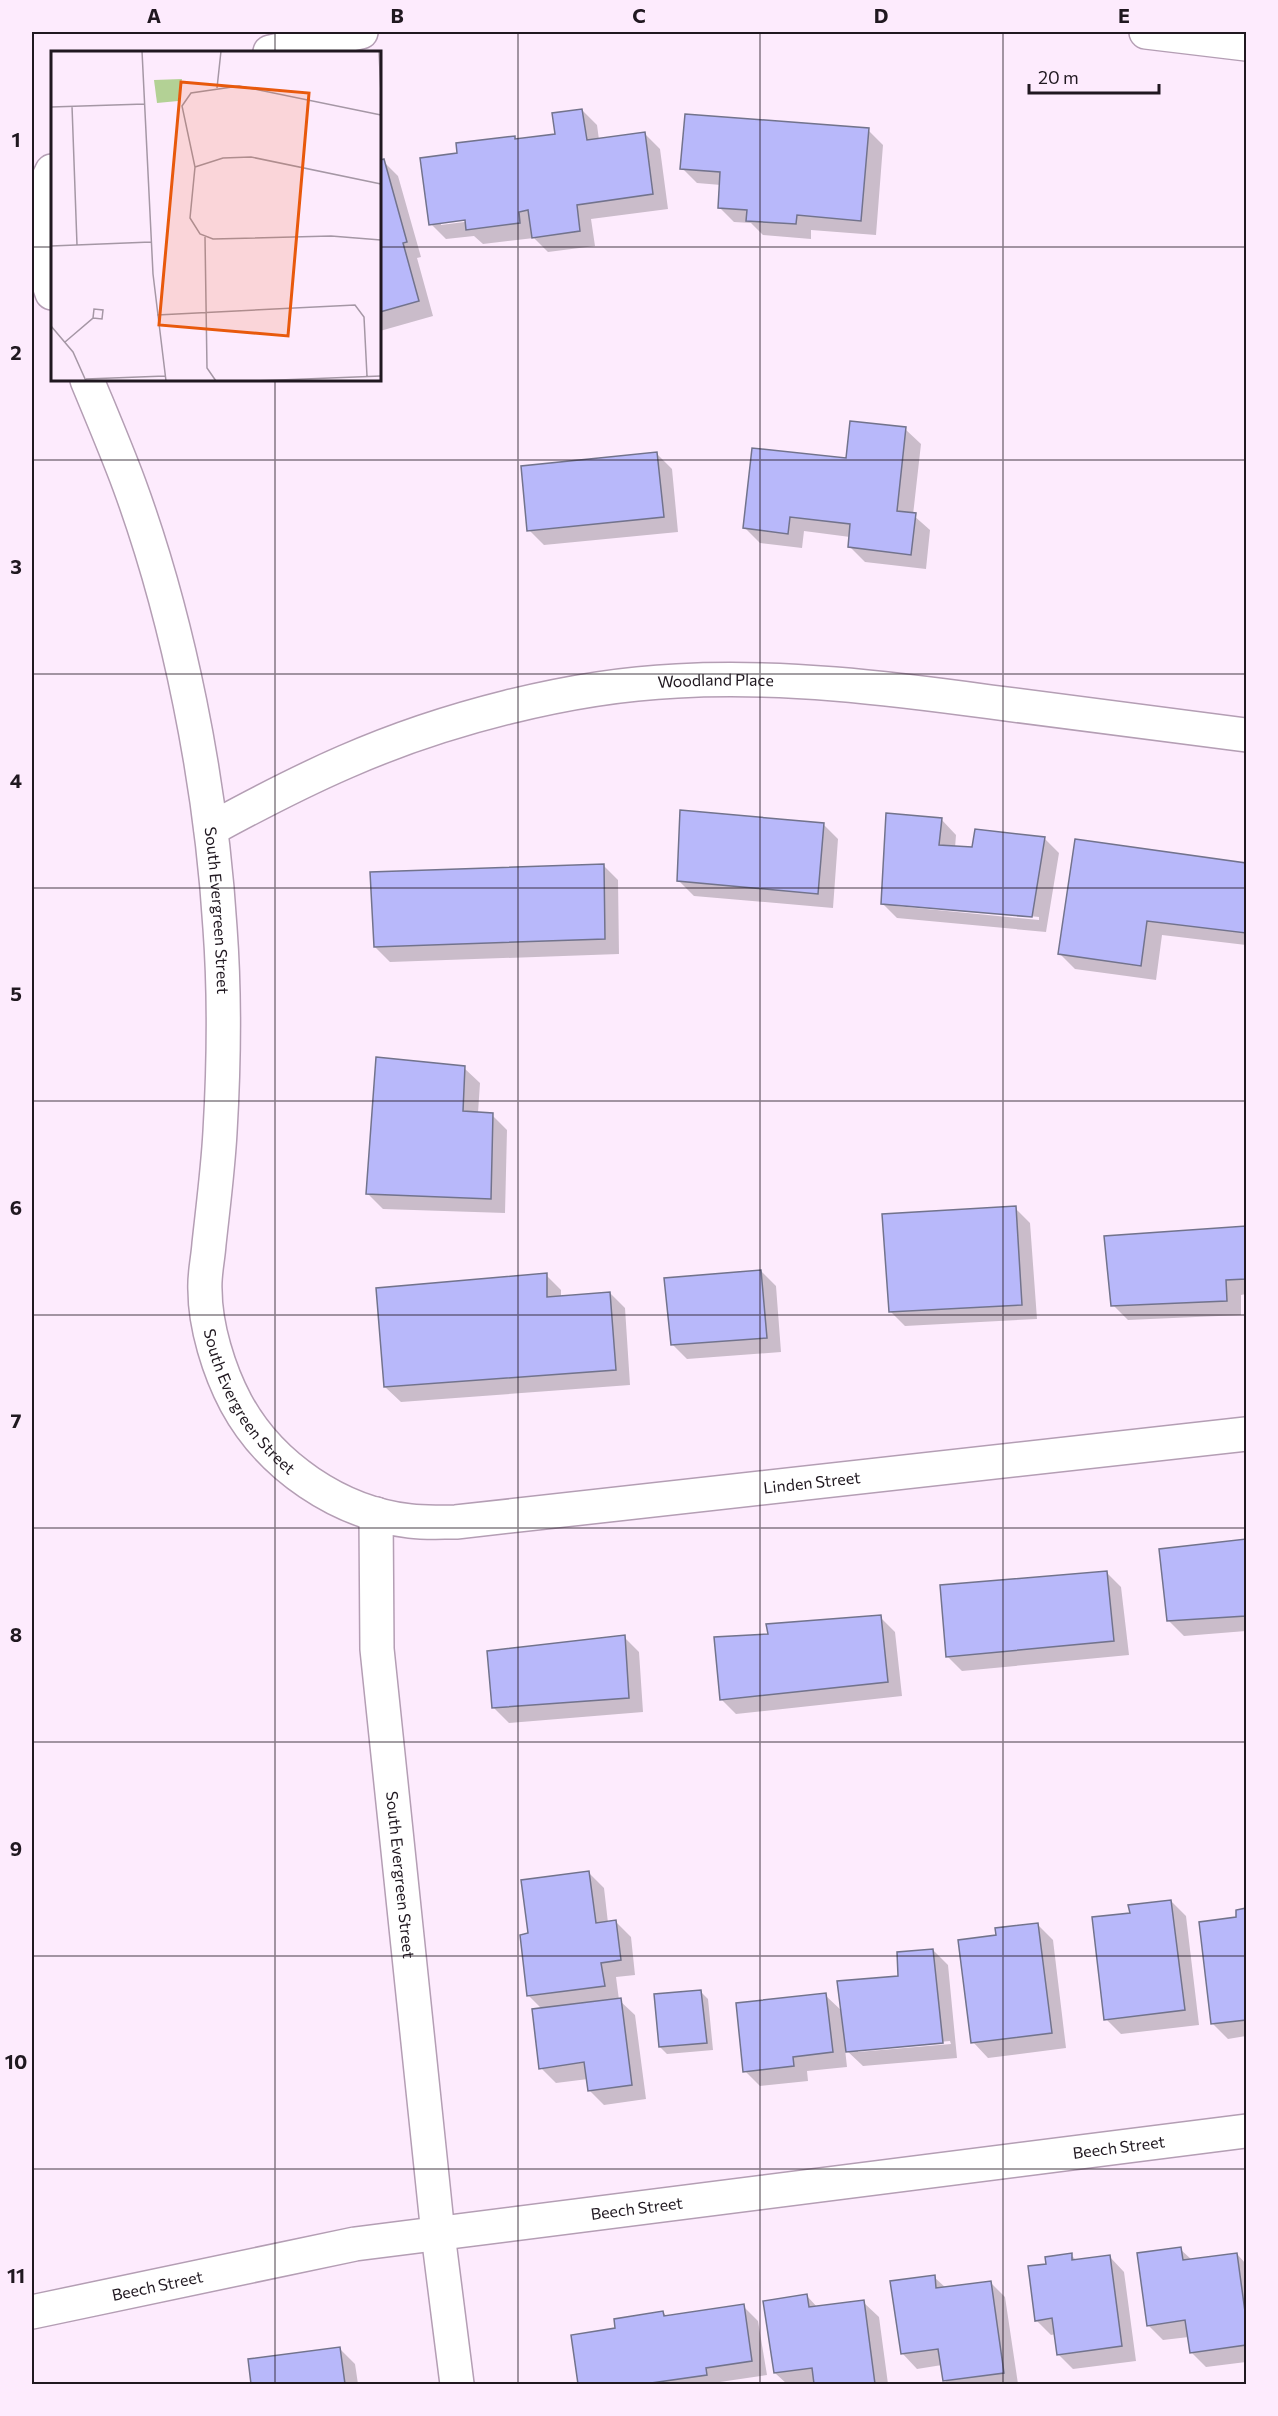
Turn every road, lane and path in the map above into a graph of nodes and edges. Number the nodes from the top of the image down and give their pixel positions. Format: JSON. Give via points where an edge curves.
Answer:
{"nodes":[{"id":1,"x":361,"y":32,"type":"edge"},
{"id":2,"x":1146,"y":32,"type":"edge"},
{"id":3,"x":1246,"y":44,"type":"edge"},
{"id":4,"x":275,"y":51,"type":"edge"},
{"id":5,"x":51,"y":175,"type":"edge"},
{"id":6,"x":51,"y":290,"type":"edge"},
{"id":7,"x":87,"y":381,"type":"edge"},
{"id":8,"x":1246,"y":735,"type":"edge"},
{"id":9,"x":211,"y":829,"type":"junction"},
{"id":10,"x":1246,"y":1434,"type":"edge"},
{"id":11,"x":376,"y":1514,"type":"junction"},
{"id":12,"x":1246,"y":2131,"type":"edge"},
{"id":13,"x":438,"y":2234,"type":"junction"},
{"id":14,"x":32,"y":2312,"type":"edge"},
{"id":15,"x":457,"y":2385,"type":"edge"}],
"edges":[{"from":1,"to":4,"type":"street"},
{"from":2,"to":3,"type":"street"},
{"from":5,"to":6,"type":"street","via":[[41,204],[39,238]]},
{"from":7,"to":9,"type":"street","name":"South Evergreen Street","via":[[129,485],[166,605],[193,720]]},
{"from":8,"to":9,"type":"street","name":"Woodland Place","via":[[888,688],[756,680],[676,681],[551,698],[414,735],[282,790]]},
{"from":9,"to":11,"type":"street","name":"South Evergreen Street","via":[[224,1012],[220,1133],[205,1289],[210,1336],[236,1403],[268,1448],[319,1489]]},
{"from":10,"to":11,"type":"street","name":"Linden Street","via":[[456,1522],[412,1521]]},
{"from":11,"to":13,"type":"street","name":"South Evergreen Street","via":[[377,1649]]},
{"from":12,"to":13,"type":"street","name":"Beech Street"},
{"from":13,"to":14,"type":"street","name":"Beech Street","via":[[355,2244]]},
{"from":13,"to":15,"type":"street","name":"South Evergreen Street"}]}
